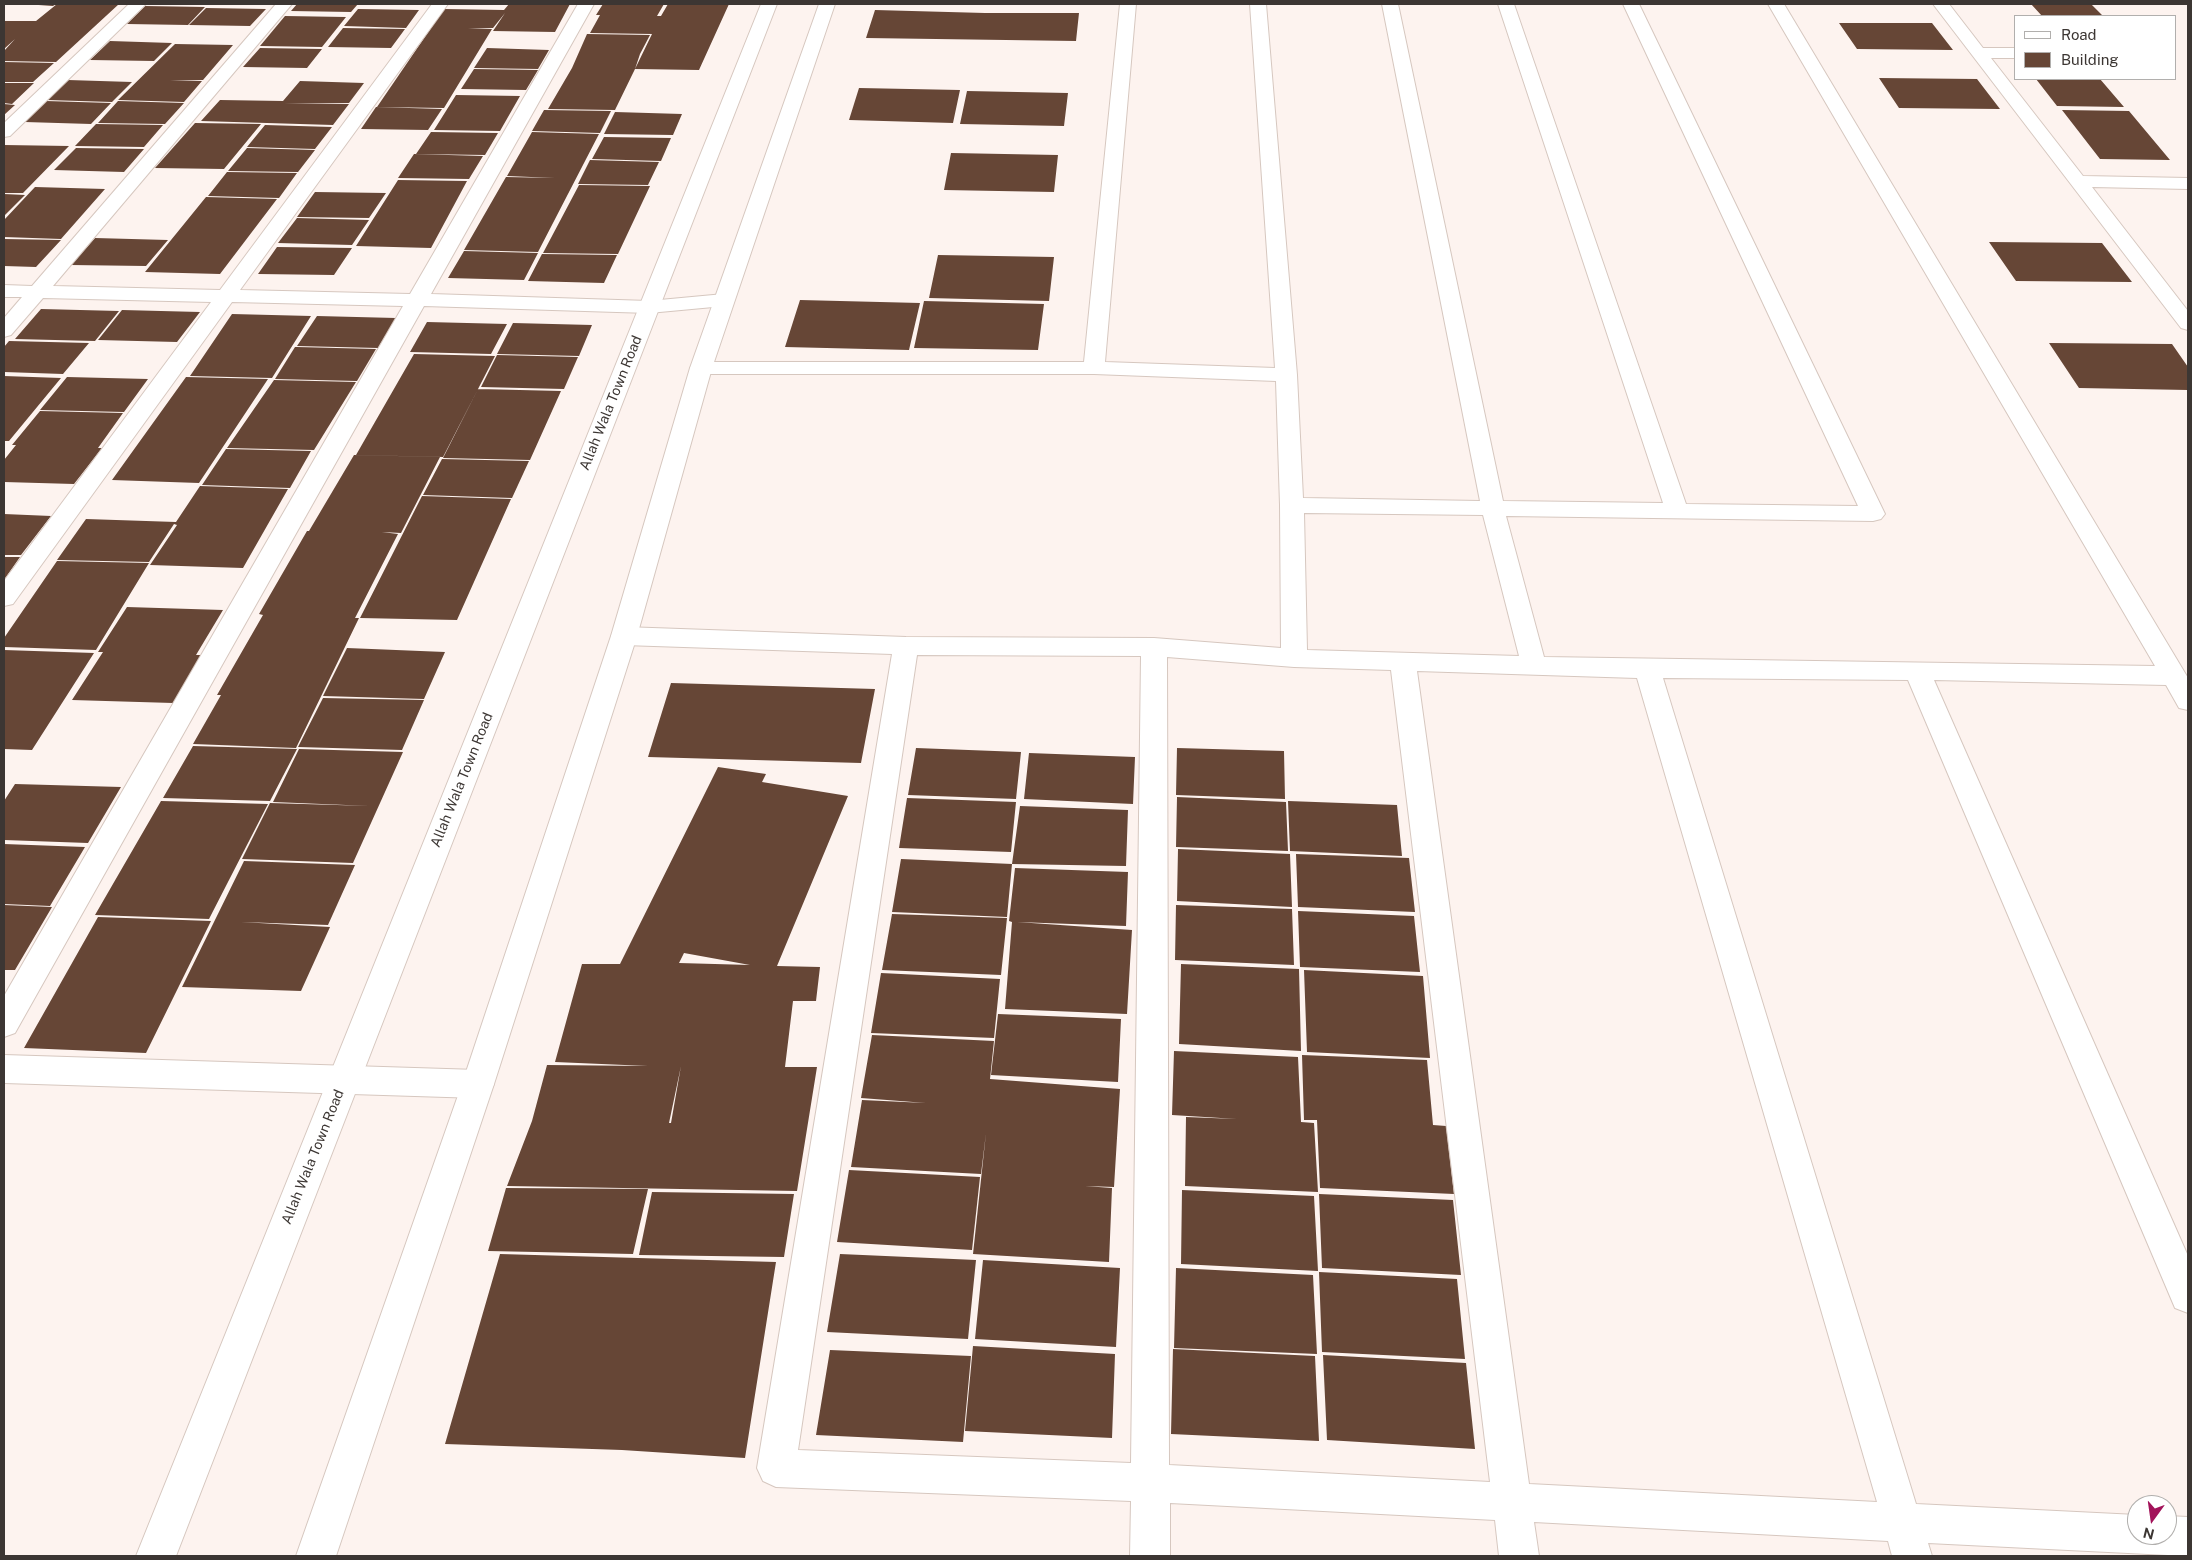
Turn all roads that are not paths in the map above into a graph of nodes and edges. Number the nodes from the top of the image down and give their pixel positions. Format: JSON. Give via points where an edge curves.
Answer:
{"nodes":[{"id":1,"x":138,"y":4,"type":"edge"},
{"id":2,"x":284,"y":4,"type":"edge"},
{"id":3,"x":440,"y":4,"type":"edge"},
{"id":4,"x":586,"y":4,"type":"edge"},
{"id":5,"x":768,"y":4,"type":"edge"},
{"id":6,"x":827,"y":4,"type":"edge"},
{"id":7,"x":1128,"y":4,"type":"edge"},
{"id":8,"x":1258,"y":4,"type":"edge"},
{"id":9,"x":1390,"y":4,"type":"edge"},
{"id":10,"x":1506,"y":4,"type":"edge"},
{"id":11,"x":1631,"y":4,"type":"edge"},
{"id":12,"x":1776,"y":4,"type":"edge"},
{"id":13,"x":1941,"y":4,"type":"edge"},
{"id":14,"x":1978,"y":53,"type":"junction"},
{"id":15,"x":2014,"y":53,"type":"edge"},
{"id":16,"x":4,"y":132,"type":"edge"},
{"id":17,"x":2078,"y":181,"type":"junction"},
{"id":18,"x":2188,"y":183,"type":"edge"},
{"id":19,"x":4,"y":291,"type":"edge"},
{"id":20,"x":37,"y":293,"type":"junction"},
{"id":21,"x":224,"y":296,"type":"junction"},
{"id":22,"x":418,"y":300,"type":"junction"},
{"id":23,"x":724,"y":300,"type":"junction"},
{"id":24,"x":649,"y":307,"type":"junction"},
{"id":25,"x":2188,"y":324,"type":"edge"},
{"id":26,"x":4,"y":331,"type":"edge"},
{"id":27,"x":701,"y":368,"type":"junction"},
{"id":28,"x":1094,"y":368,"type":"junction"},
{"id":29,"x":1286,"y":375,"type":"junction"},
{"id":30,"x":1292,"y":505,"type":"junction"},
{"id":31,"x":1493,"y":509,"type":"junction"},
{"id":32,"x":1677,"y":511,"type":"junction"},
{"id":33,"x":4,"y":598,"type":"edge"},
{"id":34,"x":624,"y":636,"type":"junction"},
{"id":35,"x":906,"y":646,"type":"junction"},
{"id":36,"x":1154,"y":647,"type":"junction"},
{"id":37,"x":1294,"y":658,"type":"junction"},
{"id":38,"x":1403,"y":662,"type":"junction"},
{"id":39,"x":1534,"y":666,"type":"junction"},
{"id":40,"x":1647,"y":669,"type":"junction"},
{"id":41,"x":1917,"y":670,"type":"junction"},
{"id":42,"x":2174,"y":676,"type":"junction"},
{"id":43,"x":2188,"y":701,"type":"edge"},
{"id":44,"x":4,"y":1024,"type":"edge"},
{"id":45,"x":4,"y":1069,"type":"edge"},
{"id":46,"x":344,"y":1080,"type":"junction"},
{"id":47,"x":478,"y":1084,"type":"junction"},
{"id":48,"x":2188,"y":1296,"type":"edge"},
{"id":49,"x":1151,"y":1483,"type":"junction"},
{"id":50,"x":1511,"y":1502,"type":"junction"},
{"id":51,"x":2127,"y":1535,"type":"edge"},
{"id":52,"x":1908,"y":1539,"type":"edge"},
{"id":53,"x":156,"y":1556,"type":"edge"},
{"id":54,"x":316,"y":1556,"type":"edge"},
{"id":55,"x":1150,"y":1556,"type":"edge"},
{"id":56,"x":1519,"y":1556,"type":"edge"}],
"edges":[{"from":1,"to":16,"type":"street"},
{"from":2,"to":20,"type":"street"},
{"from":3,"to":21,"type":"street"},
{"from":4,"to":22,"type":"street"},
{"from":5,"to":24,"type":"street","name":"Allah Wala Town Road"},
{"from":6,"to":23,"type":"street"},
{"from":7,"to":28,"type":"street"},
{"from":8,"to":29,"type":"street"},
{"from":9,"to":31,"type":"street"},
{"from":10,"to":32,"type":"street"},
{"from":11,"to":32,"type":"street","via":[[1873,514]]},
{"from":12,"to":42,"type":"street"},
{"from":13,"to":14,"type":"street"},
{"from":14,"to":15,"type":"street"},
{"from":14,"to":17,"type":"street"},
{"from":17,"to":18,"type":"street"},
{"from":17,"to":25,"type":"street"},
{"from":19,"to":20,"type":"street"},
{"from":20,"to":21,"type":"street"},
{"from":20,"to":26,"type":"street"},
{"from":21,"to":22,"type":"street"},
{"from":21,"to":33,"type":"street"},
{"from":22,"to":24,"type":"street"},
{"from":22,"to":44,"type":"street"},
{"from":23,"to":24,"type":"street"},
{"from":23,"to":27,"type":"street"},
{"from":24,"to":46,"type":"street","name":"Allah Wala Town Road"},
{"from":27,"to":28,"type":"street"},
{"from":27,"to":34,"type":"street"},
{"from":28,"to":29,"type":"street"},
{"from":29,"to":30,"type":"street"},
{"from":30,"to":31,"type":"street"},
{"from":30,"to":37,"type":"street"},
{"from":31,"to":32,"type":"street"},
{"from":31,"to":39,"type":"street"},
{"from":34,"to":35,"type":"street"},
{"from":34,"to":47,"type":"street"},
{"from":35,"to":36,"type":"street"},
{"from":35,"to":49,"type":"street","via":[[776,1468]]},
{"from":36,"to":37,"type":"street"},
{"from":36,"to":49,"type":"street"},
{"from":37,"to":38,"type":"street"},
{"from":38,"to":39,"type":"street"},
{"from":38,"to":50,"type":"street"},
{"from":39,"to":40,"type":"street"},
{"from":40,"to":41,"type":"street"},
{"from":40,"to":52,"type":"street"},
{"from":41,"to":42,"type":"street"},
{"from":41,"to":48,"type":"street"},
{"from":42,"to":43,"type":"street"},
{"from":45,"to":46,"type":"street"},
{"from":46,"to":47,"type":"street"},
{"from":46,"to":53,"type":"street","name":"Allah Wala Town Road"},
{"from":47,"to":54,"type":"street"},
{"from":49,"to":50,"type":"street"},
{"from":49,"to":55,"type":"street"},
{"from":50,"to":52,"type":"street"},
{"from":50,"to":56,"type":"street"},
{"from":51,"to":52,"type":"street"}]}
